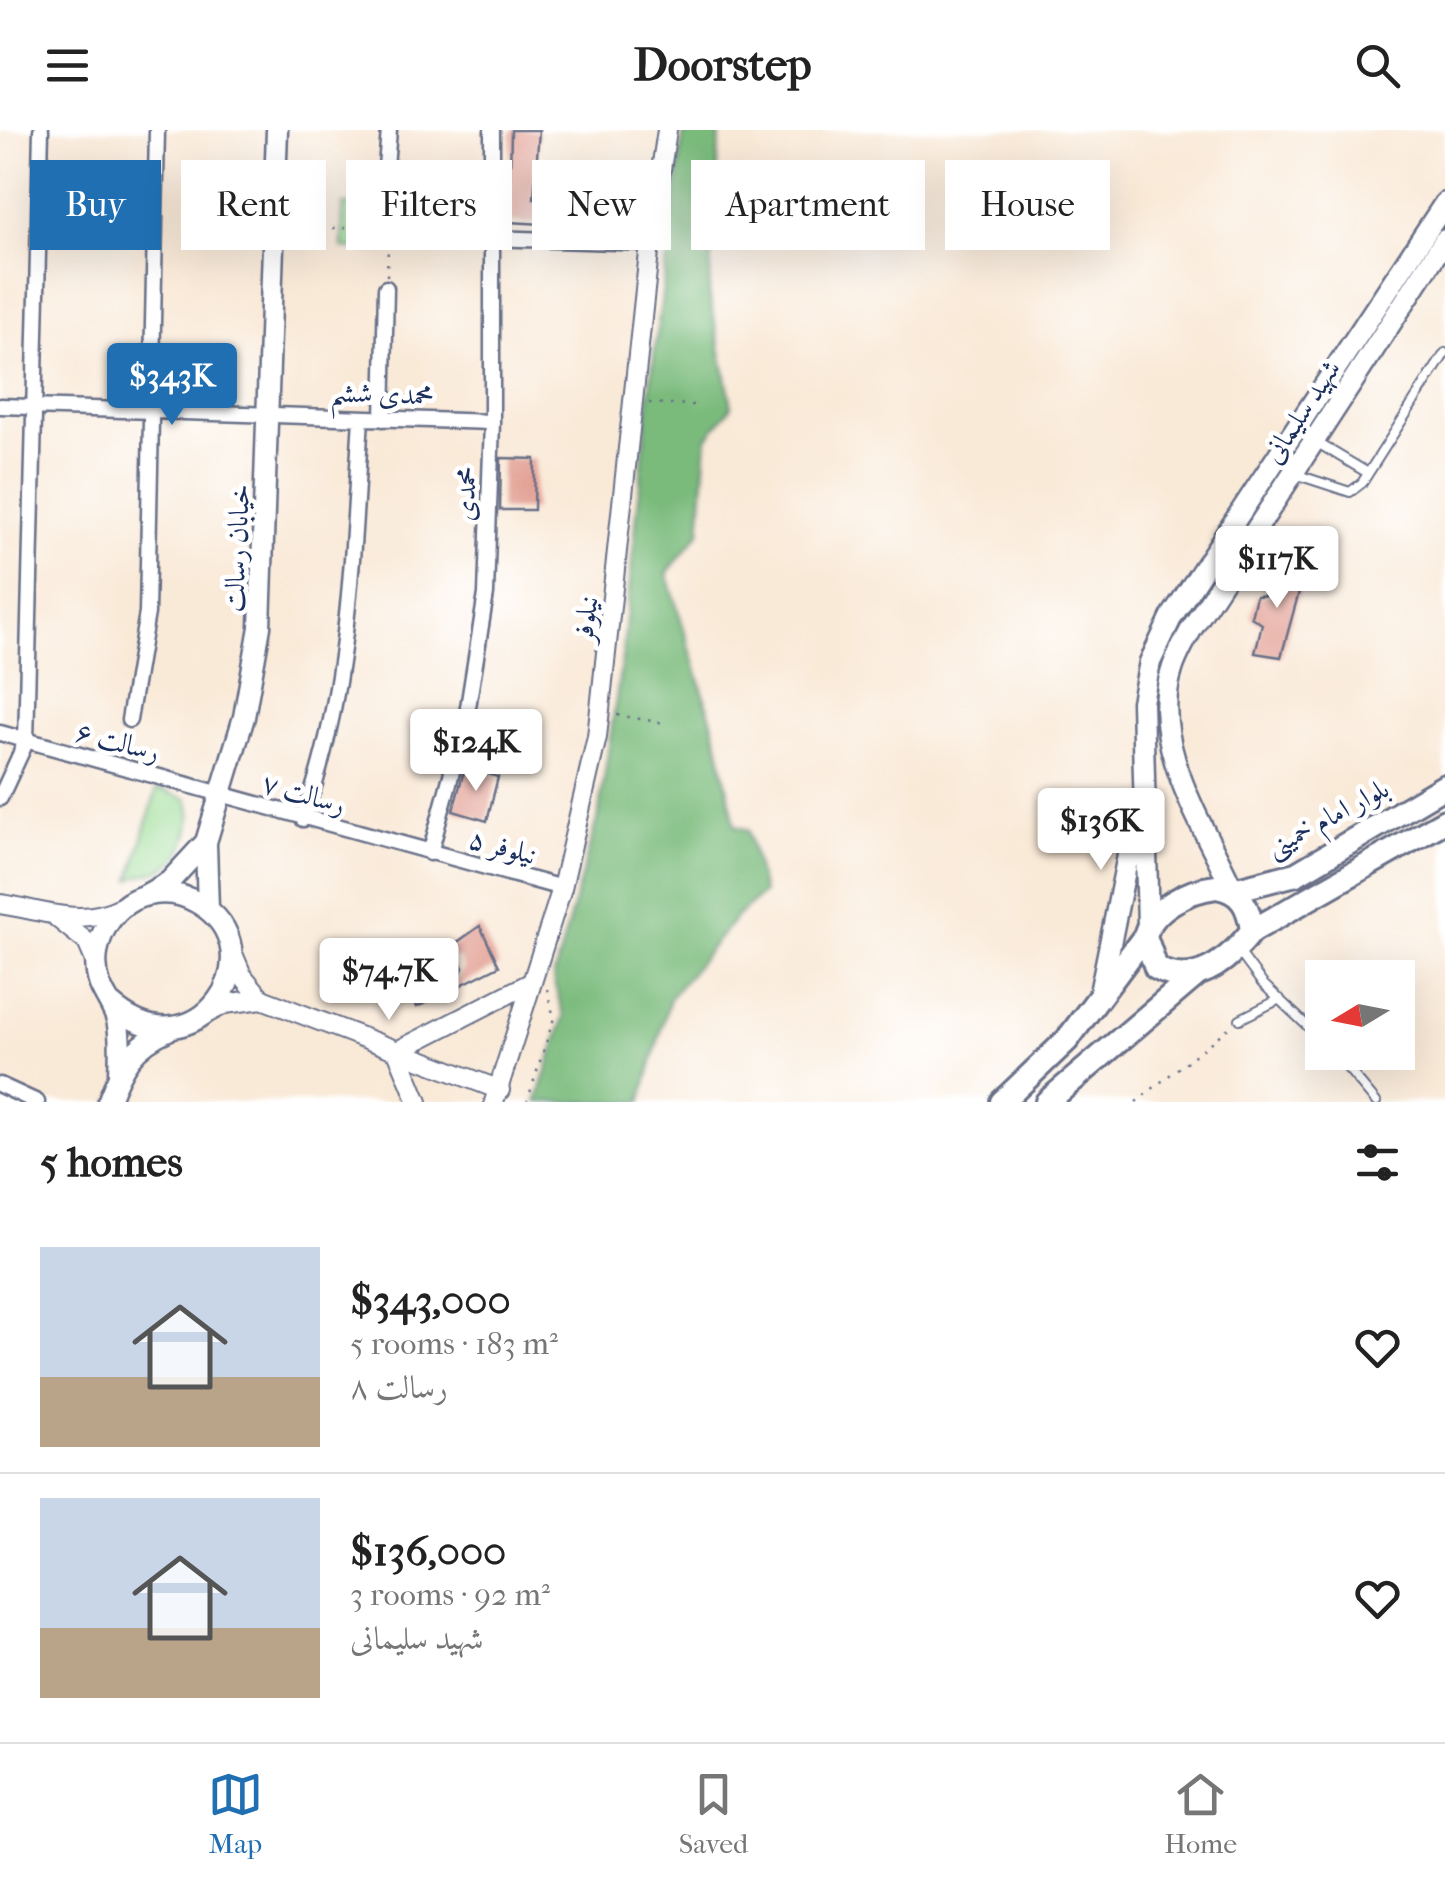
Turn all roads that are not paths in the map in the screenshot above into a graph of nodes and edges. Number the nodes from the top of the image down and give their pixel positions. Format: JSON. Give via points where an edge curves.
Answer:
{"nodes":[{"id":1,"x":41,"y":130,"type":"edge"},
{"id":2,"x":158,"y":130,"type":"edge"},
{"id":3,"x":277,"y":130,"type":"edge"},
{"id":4,"x":389,"y":130,"type":"edge"},
{"id":5,"x":492,"y":130,"type":"edge"},
{"id":6,"x":667,"y":130,"type":"edge"},
{"id":7,"x":387,"y":160,"type":"edge"},
{"id":8,"x":491,"y":160,"type":"edge"},
{"id":9,"x":663,"y":160,"type":"edge"},
{"id":10,"x":1445,"y":203,"type":"edge"},
{"id":11,"x":1445,"y":240,"type":"edge"},
{"id":12,"x":490,"y":250,"type":"edge"},
{"id":13,"x":649,"y":250,"type":"edge"},
{"id":14,"x":386,"y":288,"type":"road end"},
{"id":15,"x":1445,"y":353,"type":"edge"},
{"id":16,"x":0,"y":406,"type":"edge"},
{"id":17,"x":33,"y":407,"type":"junction"},
{"id":18,"x":150,"y":412,"type":"junction"},
{"id":19,"x":270,"y":412,"type":"junction"},
{"id":20,"x":362,"y":419,"type":"junction"},
{"id":21,"x":383,"y":419,"type":"junction"},
{"id":22,"x":492,"y":422,"type":"junction"},
{"id":23,"x":1306,"y":436,"type":"junction"},
{"id":24,"x":1285,"y":468,"type":"junction"},
{"id":25,"x":1368,"y":473,"type":"junction"},
{"id":26,"x":129,"y":720,"type":"dead end"},
{"id":27,"x":0,"y":733,"type":"edge"},
{"id":28,"x":26,"y":742,"type":"junction"},
{"id":29,"x":1142,"y":759,"type":"junction"},
{"id":30,"x":1445,"y":786,"type":"edge"},
{"id":31,"x":223,"y":795,"type":"junction"},
{"id":32,"x":0,"y":798,"type":"edge"},
{"id":33,"x":303,"y":819,"type":"junction"},
{"id":34,"x":1445,"y":821,"type":"edge"},
{"id":35,"x":206,"y":842,"type":"junction"},
{"id":36,"x":430,"y":852,"type":"junction"},
{"id":37,"x":562,"y":888,"type":"junction"},
{"id":38,"x":1233,"y":890,"type":"junction"},
{"id":39,"x":144,"y":896,"type":"junction"},
{"id":40,"x":0,"y":904,"type":"edge"},
{"id":41,"x":124,"y":906,"type":"junction"},
{"id":42,"x":208,"y":909,"type":"junction"},
{"id":43,"x":56,"y":918,"type":"junction"},
{"id":44,"x":1146,"y":931,"type":"junction"},
{"id":45,"x":1244,"y":940,"type":"junction"},
{"id":46,"x":231,"y":949,"type":"junction"},
{"id":47,"x":96,"y":964,"type":"junction"},
{"id":48,"x":1195,"y":976,"type":"junction"},
{"id":49,"x":532,"y":982,"type":"junction"},
{"id":50,"x":1100,"y":993,"type":"junction"},
{"id":51,"x":262,"y":999,"type":"junction"},
{"id":52,"x":1280,"y":999,"type":"junction"},
{"id":53,"x":111,"y":1004,"type":"junction"},
{"id":54,"x":210,"y":1012,"type":"junction"},
{"id":55,"x":1240,"y":1019,"type":"road end"},
{"id":56,"x":1305,"y":1023,"type":"edge"},
{"id":57,"x":170,"y":1029,"type":"junction"},
{"id":58,"x":396,"y":1051,"type":"junction"},
{"id":59,"x":1349,"y":1070,"type":"edge"},
{"id":60,"x":119,"y":1073,"type":"junction"},
{"id":61,"x":0,"y":1085,"type":"edge"},
{"id":62,"x":497,"y":1096,"type":"edge"},
{"id":63,"x":38,"y":1102,"type":"edge"},
{"id":64,"x":108,"y":1102,"type":"edge"},
{"id":65,"x":418,"y":1102,"type":"edge"},
{"id":66,"x":1002,"y":1102,"type":"edge"},
{"id":67,"x":1047,"y":1102,"type":"edge"},
{"id":68,"x":1376,"y":1102,"type":"edge"}],
"edges":[{"from":1,"to":17,"type":"street"},
{"from":2,"to":18,"type":"street"},
{"from":3,"to":19,"type":"main road","name":"خیابان رسالت"},
{"from":4,"to":7,"type":"street"},
{"from":5,"to":8,"type":"street","name":"محمدی"},
{"from":6,"to":9,"type":"street","name":"نیلوفر"},
{"from":10,"to":23,"type":"main road"},
{"from":11,"to":23,"type":"main road","name":"شهید سلیمانی"},
{"from":12,"to":22,"type":"street","name":"محمدی"},
{"from":13,"to":37,"type":"street","name":"نیلوفر","via":[[601,712]]},
{"from":14,"to":21,"type":"street"},
{"from":15,"to":25,"type":"lane"},
{"from":16,"to":17,"type":"street","name":"محمدی ششم"},
{"from":17,"to":18,"type":"street","name":"محمدی ششم"},
{"from":17,"to":28,"type":"street"},
{"from":18,"to":19,"type":"street","name":"محمدی ششم"},
{"from":18,"to":26,"type":"street","via":[[148,613]]},
{"from":19,"to":20,"type":"street","name":"محمدی ششم"},
{"from":19,"to":31,"type":"main road","name":"خیابان رسالت","via":[[260,627]]},
{"from":20,"to":21,"type":"street","name":"محمدی ششم"},
{"from":20,"to":33,"type":"street","via":[[334,701]]},
{"from":21,"to":22,"type":"street","name":"محمدی ششم"},
{"from":22,"to":36,"type":"street","name":"محمدی","via":[[481,644]]},
{"from":23,"to":24,"type":"main road"},
{"from":23,"to":25,"type":"lane"},
{"from":24,"to":25,"type":"lane","via":[[1350,492]]},
{"from":24,"to":29,"type":"main road","via":[[1172,616],[1150,662]]},
{"from":24,"to":38,"type":"main road","name":"شهید سلیمانی","via":[[1192,628],[1172,670],[1166,704],[1180,772]]},
{"from":27,"to":28,"type":"street","name":"رسالت ۶"},
{"from":28,"to":31,"type":"street","name":"رسالت ۶"},
{"from":28,"to":32,"type":"street"},
{"from":29,"to":44,"type":"main road"},
{"from":29,"to":50,"type":"main road","via":[[1130,858]]},
{"from":30,"to":38,"type":"highway","name":"بلوار امام خمینی","via":[[1296,874]]},
{"from":31,"to":33,"type":"street","name":"رسالت ۷"},
{"from":31,"to":35,"type":"main road","name":"خیابان رسالت"},
{"from":33,"to":36,"type":"street","name":"رسالت ۷"},
{"from":34,"to":45,"type":"highway"},
{"from":35,"to":39,"type":"main road","via":[[169,882]]},
{"from":35,"to":42,"type":"main road"},
{"from":36,"to":37,"type":"street","name":"نیلوفر ۵"},
{"from":37,"to":49,"type":"street","name":"نیلوفر"},
{"from":38,"to":44,"type":"highway","via":[[1205,888],[1166,907]]},
{"from":38,"to":45,"type":"highway","via":[[1250,916]]},
{"from":39,"to":41,"type":"main road"},
{"from":39,"to":42,"type":"main road","via":[[188,897]]},
{"from":40,"to":43,"type":"street"},
{"from":41,"to":43,"type":"street","via":[[91,917]]},
{"from":41,"to":47,"type":"main road","via":[[104,931]]},
{"from":42,"to":46,"type":"main road"},
{"from":43,"to":47,"type":"street","via":[[87,942]]},
{"from":44,"to":48,"type":"highway","via":[[1156,968],[1170,976]]},
{"from":44,"to":50,"type":"highway"},
{"from":45,"to":48,"type":"highway"},
{"from":45,"to":52,"type":"lane"},
{"from":46,"to":51,"type":"street"},
{"from":46,"to":54,"type":"main road","via":[[224,994]]},
{"from":47,"to":53,"type":"main road"},
{"from":48,"to":67,"type":"highway"},
{"from":49,"to":58,"type":"street"},
{"from":49,"to":62,"type":"street","name":"نیلوفر"},
{"from":50,"to":66,"type":"highway","via":[[1067,1040]]},
{"from":51,"to":54,"type":"street"},
{"from":51,"to":58,"type":"street"},
{"from":52,"to":55,"type":"lane"},
{"from":52,"to":56,"type":"lane"},
{"from":53,"to":57,"type":"main road","via":[[128,1019]]},
{"from":53,"to":60,"type":"main road"},
{"from":54,"to":57,"type":"main road"},
{"from":57,"to":60,"type":"main road","via":[[145,1040]]},
{"from":58,"to":62,"type":"street"},
{"from":58,"to":65,"type":"street"},
{"from":59,"to":68,"type":"lane"},
{"from":60,"to":64,"type":"main road"},
{"from":61,"to":63,"type":"street"}]}
